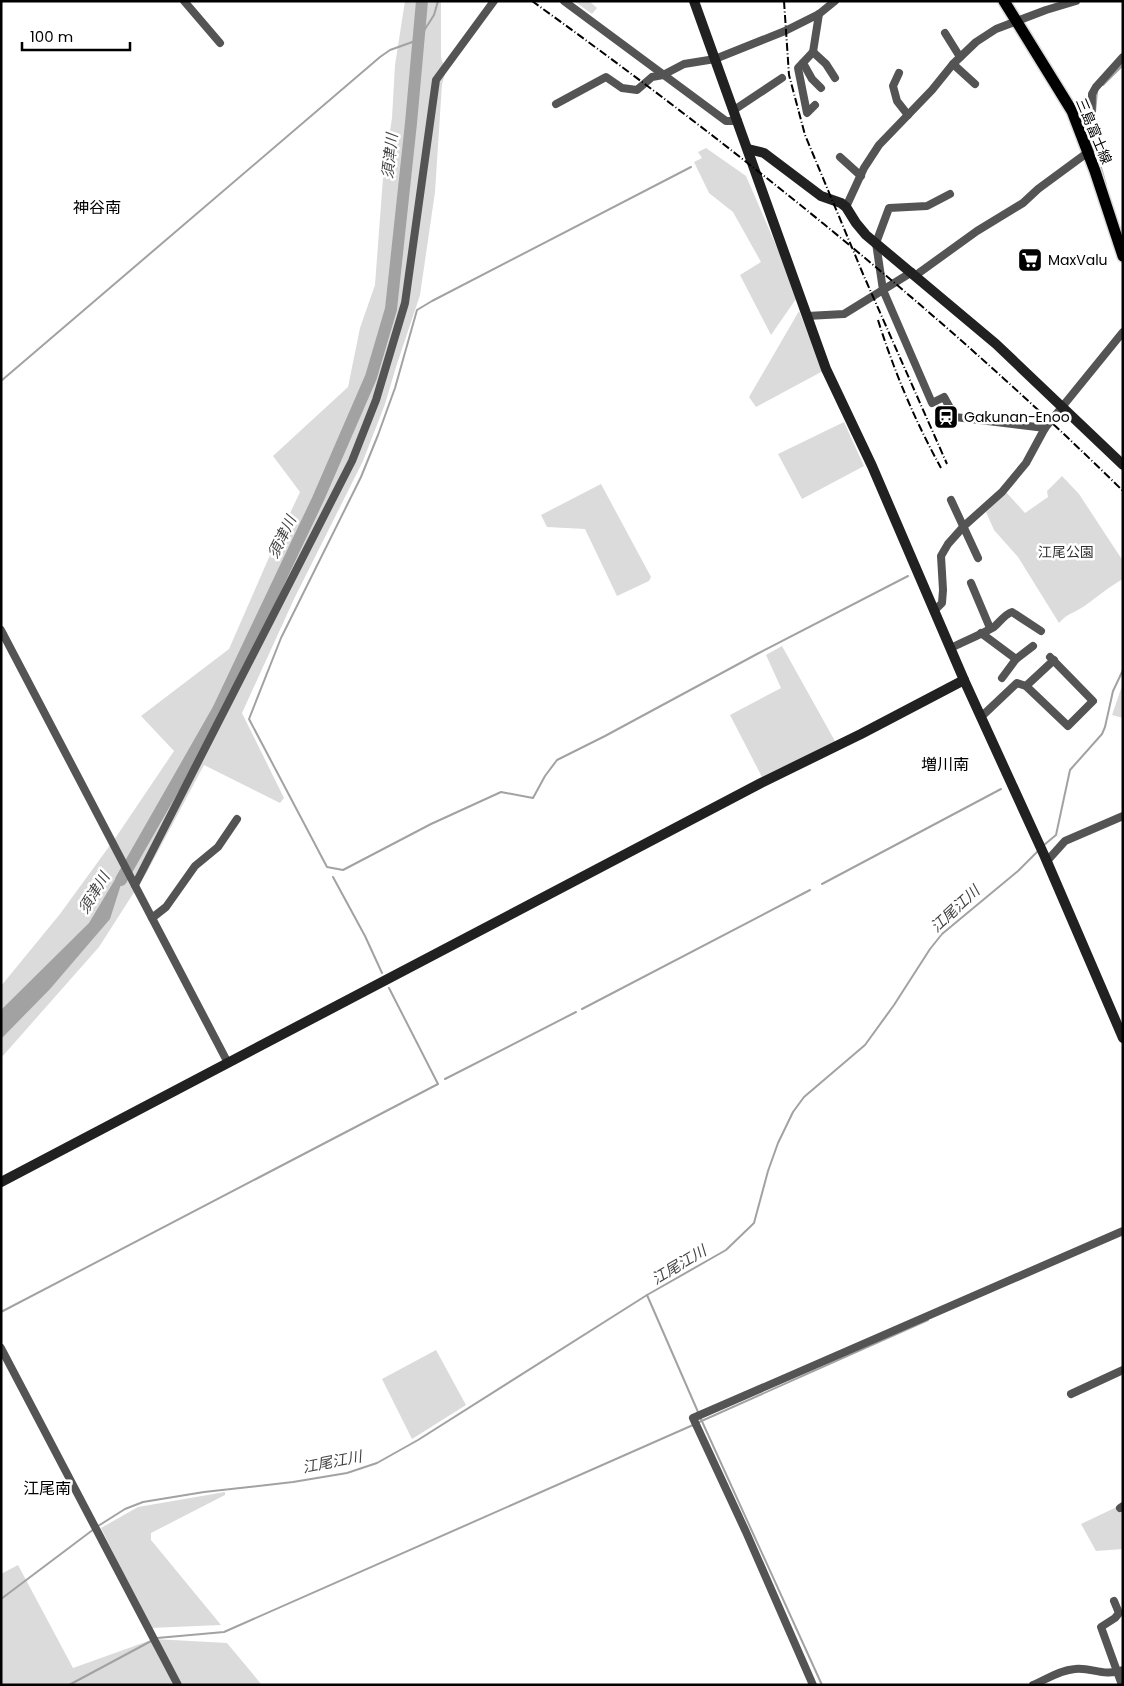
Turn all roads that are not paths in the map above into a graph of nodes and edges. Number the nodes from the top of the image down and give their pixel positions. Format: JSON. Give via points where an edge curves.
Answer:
{"nodes":[{"id":1,"x":184,"y":1,"type":"edge"},
{"id":2,"x":494,"y":1,"type":"edge"},
{"id":3,"x":564,"y":1,"type":"edge"},
{"id":4,"x":694,"y":1,"type":"edge"},
{"id":5,"x":820,"y":1,"type":"edge"},
{"id":6,"x":835,"y":1,"type":"edge"},
{"id":7,"x":1004,"y":1,"type":"edge"},
{"id":8,"x":1076,"y":1,"type":"edge"},
{"id":9,"x":821,"y":12,"type":"junction"},
{"id":10,"x":1017,"y":22,"type":"junction"},
{"id":11,"x":945,"y":33,"type":"dead end"},
{"id":12,"x":220,"y":43,"type":"dead end"},
{"id":13,"x":813,"y":52,"type":"junction"},
{"id":14,"x":960,"y":57,"type":"junction"},
{"id":15,"x":1123,"y":57,"type":"edge"},
{"id":16,"x":715,"y":59,"type":"junction"},
{"id":17,"x":803,"y":63,"type":"junction"},
{"id":18,"x":953,"y":64,"type":"junction"},
{"id":19,"x":899,"y":73,"type":"dead end"},
{"id":20,"x":663,"y":75,"type":"junction"},
{"id":21,"x":782,"y":78,"type":"dead end"},
{"id":22,"x":835,"y":78,"type":"dead end"},
{"id":23,"x":975,"y":84,"type":"dead end"},
{"id":24,"x":821,"y":88,"type":"dead end"},
{"id":25,"x":556,"y":104,"type":"dead end"},
{"id":26,"x":815,"y":105,"type":"dead end"},
{"id":27,"x":734,"y":110,"type":"junction"},
{"id":28,"x":908,"y":115,"type":"junction"},
{"id":29,"x":738,"y":121,"type":"junction"},
{"id":30,"x":748,"y":149,"type":"junction"},
{"id":31,"x":1087,"y":152,"type":"junction"},
{"id":32,"x":840,"y":157,"type":"dead end"},
{"id":33,"x":861,"y":176,"type":"junction"},
{"id":34,"x":950,"y":194,"type":"dead end"},
{"id":35,"x":846,"y":207,"type":"junction"},
{"id":36,"x":876,"y":243,"type":"junction"},
{"id":37,"x":1123,"y":256,"type":"edge"},
{"id":38,"x":914,"y":274,"type":"junction"},
{"id":39,"x":883,"y":290,"type":"junction"},
{"id":40,"x":807,"y":316,"type":"junction"},
{"id":41,"x":1123,"y":332,"type":"edge"},
{"id":42,"x":1063,"y":407,"type":"junction"},
{"id":43,"x":1045,"y":428,"type":"junction"},
{"id":44,"x":1123,"y":465,"type":"edge"},
{"id":45,"x":950,"y":500,"type":"dead end"},
{"id":46,"x":964,"y":526,"type":"junction"},
{"id":47,"x":978,"y":558,"type":"dead end"},
{"id":48,"x":971,"y":584,"type":"dead end"},
{"id":49,"x":935,"y":610,"type":"junction"},
{"id":50,"x":990,"y":628,"type":"junction"},
{"id":51,"x":1,"y":630,"type":"edge"},
{"id":52,"x":1041,"y":631,"type":"dead end"},
{"id":53,"x":981,"y":633,"type":"junction"},
{"id":54,"x":1033,"y":646,"type":"dead end"},
{"id":55,"x":951,"y":648,"type":"junction"},
{"id":56,"x":1016,"y":659,"type":"junction"},
{"id":57,"x":1002,"y":678,"type":"dead end"},
{"id":58,"x":964,"y":680,"type":"junction"},
{"id":59,"x":1026,"y":686,"type":"junction"},
{"id":60,"x":981,"y":717,"type":"junction"},
{"id":61,"x":1123,"y":816,"type":"edge"},
{"id":62,"x":237,"y":819,"type":"dead end"},
{"id":63,"x":1046,"y":859,"type":"junction"},
{"id":64,"x":135,"y":885,"type":"junction"},
{"id":65,"x":152,"y":918,"type":"junction"},
{"id":66,"x":1120,"y":1022,"type":"edge"},
{"id":67,"x":1123,"y":1038,"type":"edge"},
{"id":68,"x":228,"y":1063,"type":"junction"},
{"id":69,"x":1,"y":1182,"type":"edge"},
{"id":70,"x":1123,"y":1231,"type":"edge"},
{"id":71,"x":1,"y":1348,"type":"edge"},
{"id":72,"x":1123,"y":1370,"type":"edge"},
{"id":73,"x":1071,"y":1394,"type":"dead end"},
{"id":74,"x":1114,"y":1600,"type":"dead end"},
{"id":75,"x":1120,"y":1671,"type":"edge"},
{"id":76,"x":178,"y":1685,"type":"edge"},
{"id":77,"x":813,"y":1685,"type":"edge"},
{"id":78,"x":1034,"y":1685,"type":"edge"},
{"id":79,"x":1122,"y":1685,"type":"edge"}],
"edges":[{"from":1,"to":12,"type":"street"},
{"from":2,"to":64,"type":"street","via":[[436,80],[405,303],[376,400],[352,461]]},
{"from":3,"to":20,"type":"street"},
{"from":4,"to":16,"type":"street"},
{"from":5,"to":9,"type":"street"},
{"from":6,"to":9,"type":"street"},
{"from":7,"to":10,"type":"main road","name":"三島富士線"},
{"from":8,"to":10,"type":"street"},
{"from":9,"to":13,"type":"street"},
{"from":9,"to":16,"type":"street","via":[[785,31]]},
{"from":10,"to":14,"type":"street","via":[[996,29]]},
{"from":10,"to":31,"type":"main road","name":"三島富士線","via":[[1072,111]]},
{"from":11,"to":14,"type":"street"},
{"from":13,"to":17,"type":"street"},
{"from":13,"to":22,"type":"street"},
{"from":14,"to":18,"type":"street"},
{"from":15,"to":31,"type":"street","via":[[1092,94],[1091,150]]},
{"from":16,"to":20,"type":"street","via":[[684,64]]},
{"from":16,"to":27,"type":"street"},
{"from":17,"to":24,"type":"street"},
{"from":17,"to":26,"type":"street","via":[[798,68],[807,113]]},
{"from":18,"to":23,"type":"street"},
{"from":18,"to":28,"type":"street"},
{"from":19,"to":28,"type":"street","via":[[893,86],[897,101]]},
{"from":20,"to":25,"type":"street","via":[[652,77],[637,90],[622,88],[606,77]]},
{"from":20,"to":29,"type":"street","via":[[726,121]]},
{"from":21,"to":27,"type":"street"},
{"from":27,"to":29,"type":"street"},
{"from":28,"to":33,"type":"street","via":[[879,145]]},
{"from":29,"to":30,"type":"street"},
{"from":30,"to":35,"type":"street","via":[[764,153],[821,196]]},
{"from":30,"to":40,"type":"street"},
{"from":31,"to":37,"type":"main road","name":"三島富士線"},
{"from":31,"to":38,"type":"street","via":[[1023,203]]},
{"from":32,"to":33,"type":"street"},
{"from":33,"to":35,"type":"street"},
{"from":34,"to":36,"type":"street","via":[[927,206],[889,208]]},
{"from":35,"to":36,"type":"street","via":[[856,223]]},
{"from":36,"to":38,"type":"street"},
{"from":36,"to":39,"type":"street"},
{"from":38,"to":39,"type":"street"},
{"from":38,"to":42,"type":"street"},
{"from":39,"to":40,"type":"street","via":[[844,314]]},
{"from":39,"to":43,"type":"street","via":[[932,403],[944,397],[955,417]]},
{"from":40,"to":49,"type":"street","via":[[826,369]]},
{"from":41,"to":42,"type":"street"},
{"from":42,"to":43,"type":"street"},
{"from":42,"to":44,"type":"street"},
{"from":43,"to":46,"type":"street","via":[[1026,463],[1002,492]]},
{"from":45,"to":46,"type":"street"},
{"from":46,"to":47,"type":"street"},
{"from":46,"to":49,"type":"street","via":[[941,556],[942,602]]},
{"from":48,"to":50,"type":"street"},
{"from":49,"to":55,"type":"street"},
{"from":50,"to":52,"type":"street","via":[[1012,612]]},
{"from":50,"to":53,"type":"street"},
{"from":51,"to":64,"type":"street"},
{"from":53,"to":55,"type":"street"},
{"from":53,"to":56,"type":"street"},
{"from":54,"to":56,"type":"street"},
{"from":55,"to":58,"type":"street"},
{"from":56,"to":57,"type":"street"},
{"from":58,"to":60,"type":"street"},
{"from":58,"to":68,"type":"street"},
{"from":59,"to":59,"type":"street","via":[[1052,658],[1093,701],[1068,726]]},
{"from":59,"to":60,"type":"street","via":[[1017,683]]},
{"from":60,"to":63,"type":"street"},
{"from":61,"to":63,"type":"street","via":[[1065,841]]},
{"from":62,"to":65,"type":"street","via":[[218,847],[195,866],[166,907]]},
{"from":63,"to":66,"type":"street"},
{"from":64,"to":65,"type":"street"},
{"from":65,"to":68,"type":"street"},
{"from":66,"to":67,"type":"street"},
{"from":68,"to":69,"type":"street"},
{"from":70,"to":77,"type":"street","via":[[693,1418]]},
{"from":71,"to":76,"type":"street"},
{"from":72,"to":73,"type":"street"},
{"from":74,"to":75,"type":"street","via":[[1119,1613],[1101,1627]]},
{"from":75,"to":78,"type":"street","via":[[1103,1673],[1077,1668],[1060,1672]]},
{"from":75,"to":79,"type":"street"}]}
